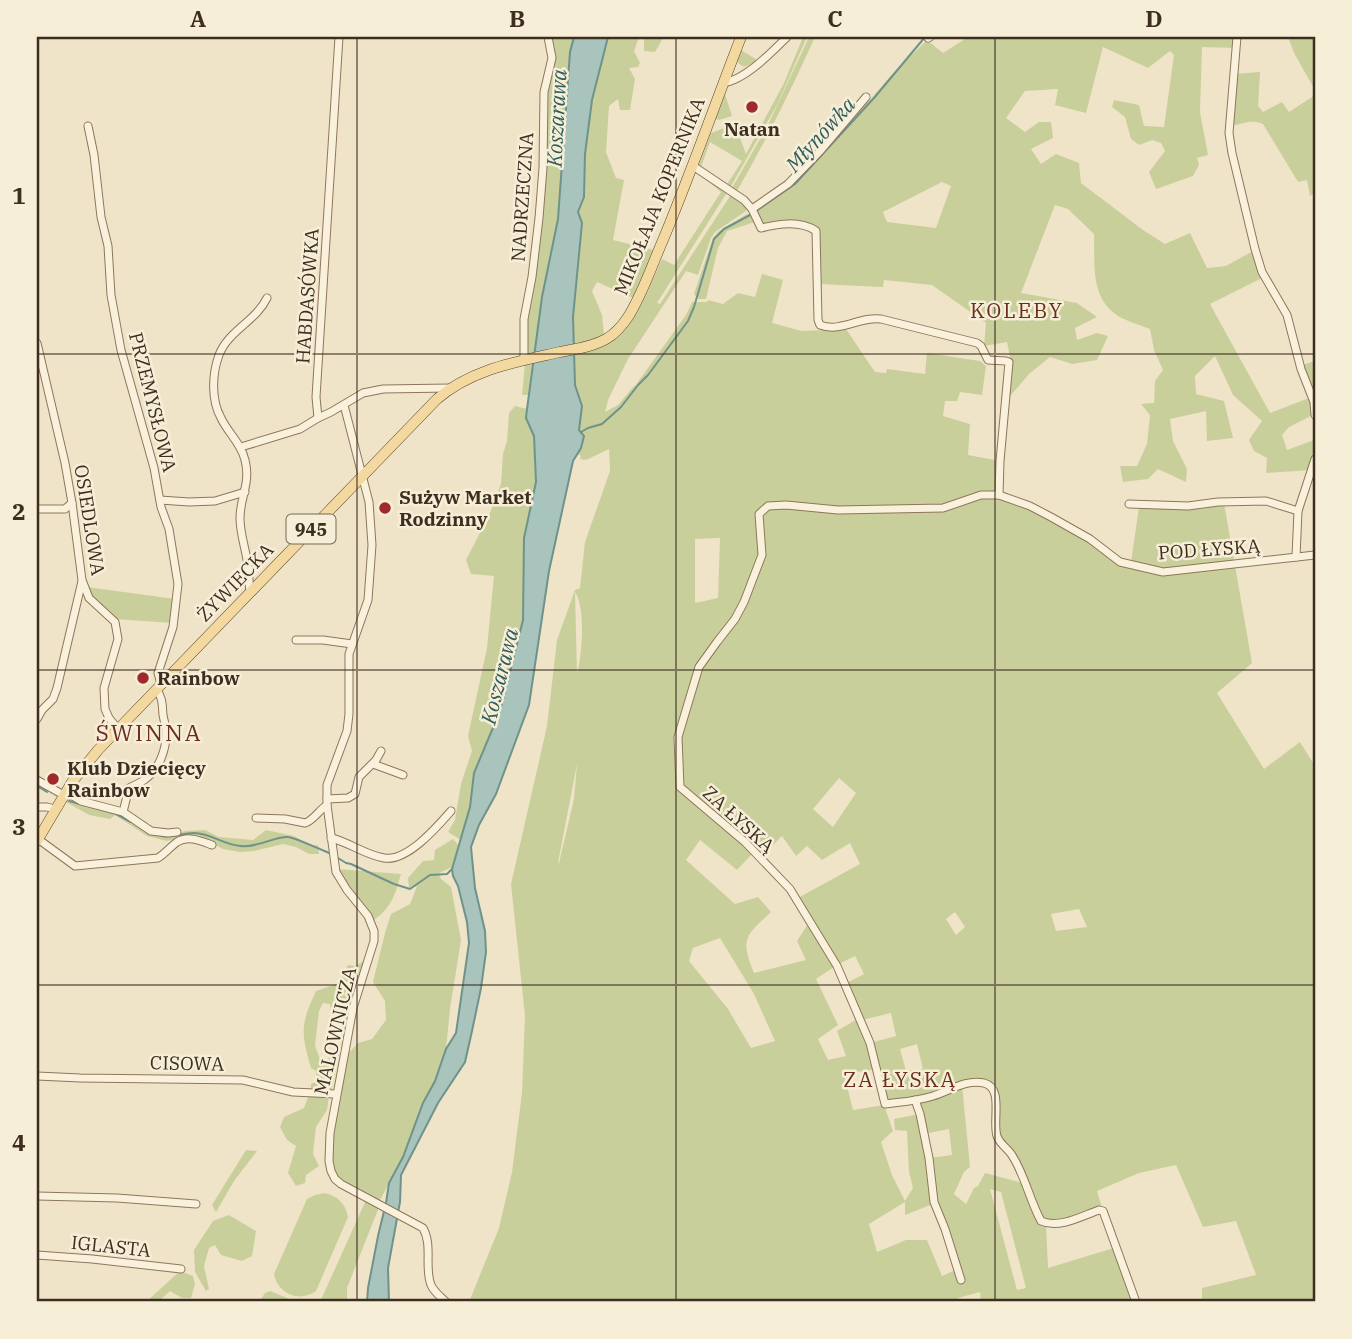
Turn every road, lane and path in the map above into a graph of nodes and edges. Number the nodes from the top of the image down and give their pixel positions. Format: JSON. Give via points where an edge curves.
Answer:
{"nodes":[{"id":1,"x":339,"y":37,"type":"edge"},
{"id":2,"x":548,"y":37,"type":"edge"},
{"id":3,"x":741,"y":37,"type":"edge"},
{"id":4,"x":788,"y":37,"type":"edge"},
{"id":5,"x":1237,"y":37,"type":"edge"},
{"id":6,"x":731,"y":63,"type":"junction"},
{"id":7,"x":745,"y":73,"type":"junction"},
{"id":8,"x":723,"y":83,"type":"junction"},
{"id":9,"x":866,"y":97,"type":"dead end"},
{"id":10,"x":88,"y":126,"type":"dead end"},
{"id":11,"x":693,"y":166,"type":"junction"},
{"id":12,"x":752,"y":209,"type":"junction"},
{"id":13,"x":267,"y":298,"type":"dead end"},
{"id":14,"x":37,"y":343,"type":"edge"},
{"id":15,"x":524,"y":360,"type":"junction"},
{"id":16,"x":450,"y":388,"type":"junction"},
{"id":17,"x":344,"y":405,"type":"junction"},
{"id":18,"x":1315,"y":415,"type":"edge"},
{"id":19,"x":318,"y":418,"type":"junction"},
{"id":20,"x":241,"y":447,"type":"junction"},
{"id":21,"x":1315,"y":459,"type":"edge"},
{"id":22,"x":362,"y":477,"type":"junction"},
{"id":23,"x":245,"y":492,"type":"junction"},
{"id":24,"x":999,"y":495,"type":"junction"},
{"id":25,"x":160,"y":500,"type":"junction"},
{"id":26,"x":72,"y":503,"type":"junction"},
{"id":27,"x":1129,"y":504,"type":"dead end"},
{"id":28,"x":37,"y":509,"type":"edge"},
{"id":29,"x":1298,"y":511,"type":"junction"},
{"id":30,"x":1315,"y":555,"type":"edge"},
{"id":31,"x":1296,"y":557,"type":"junction"},
{"id":32,"x":82,"y":580,"type":"junction"},
{"id":33,"x":250,"y":593,"type":"junction"},
{"id":34,"x":296,"y":640,"type":"dead end"},
{"id":35,"x":352,"y":645,"type":"junction"},
{"id":36,"x":159,"y":686,"type":"junction"},
{"id":37,"x":37,"y":719,"type":"edge"},
{"id":38,"x":118,"y":729,"type":"junction"},
{"id":39,"x":381,"y":751,"type":"dead end"},
{"id":40,"x":373,"y":764,"type":"junction"},
{"id":41,"x":403,"y":775,"type":"dead end"},
{"id":42,"x":37,"y":780,"type":"edge"},
{"id":43,"x":64,"y":794,"type":"junction"},
{"id":44,"x":327,"y":802,"type":"junction"},
{"id":45,"x":37,"y":807,"type":"edge"},
{"id":46,"x":55,"y":810,"type":"junction"},
{"id":47,"x":450,"y":811,"type":"dead end"},
{"id":48,"x":123,"y":812,"type":"junction"},
{"id":49,"x":256,"y":818,"type":"dead end"},
{"id":50,"x":177,"y":832,"type":"dead end"},
{"id":51,"x":331,"y":838,"type":"junction"},
{"id":52,"x":37,"y":840,"type":"edge"},
{"id":53,"x":212,"y":845,"type":"dead end"},
{"id":54,"x":37,"y":1076,"type":"edge"},
{"id":55,"x":335,"y":1094,"type":"junction"},
{"id":56,"x":915,"y":1100,"type":"junction"},
{"id":57,"x":37,"y":1196,"type":"edge"},
{"id":58,"x":195,"y":1205,"type":"dead end"},
{"id":59,"x":37,"y":1255,"type":"edge"},
{"id":60,"x":181,"y":1269,"type":"dead end"},
{"id":61,"x":961,"y":1280,"type":"dead end"},
{"id":62,"x":446,"y":1302,"type":"edge"},
{"id":63,"x":1136,"y":1302,"type":"edge"}],
"edges":[{"from":1,"to":19,"type":"street","name":"HABDASÓWKA"},
{"from":2,"to":15,"type":"street","name":"NADRZECZNA","via":[[552,58],[544,92],[543,169],[524,319]]},
{"from":3,"to":6,"type":"main road","name":"MIKOŁAJA KOPERNIKA","number":"945"},
{"from":4,"to":7,"type":"street"},
{"from":5,"to":18,"type":"street","via":[[1229,133],[1234,165],[1262,272],[1287,315]]},
{"from":6,"to":7,"type":"street"},
{"from":6,"to":8,"type":"main road","name":"MIKOŁAJA KOPERNIKA","number":"945"},
{"from":7,"to":8,"type":"street"},
{"from":8,"to":11,"type":"main road","name":"MIKOŁAJA KOPERNIKA","number":"945"},
{"from":9,"to":12,"type":"street","via":[[788,184]]},
{"from":10,"to":25,"type":"street","name":"PRZEMYSŁOWA","via":[[121,350]]},
{"from":11,"to":12,"type":"street"},
{"from":11,"to":15,"type":"main road","name":"MIKOŁAJA KOPERNIKA","number":"945","via":[[651,268],[617,332],[584,347]]},
{"from":12,"to":24,"type":"street","via":[[761,228],[787,224],[816,231],[820,326],[881,319],[977,343],[988,360],[1009,362]]},
{"from":13,"to":20,"type":"street","via":[[234,332],[216,364],[215,402],[220,418]]},
{"from":14,"to":26,"type":"street","name":"OSIEDLOWA"},
{"from":15,"to":16,"type":"main road","name":"ŻYWIECKA","number":"945","via":[[476,374]]},
{"from":16,"to":17,"type":"street","via":[[383,389],[363,393]]},
{"from":16,"to":22,"type":"main road","name":"ŻYWIECKA","number":"945"},
{"from":17,"to":19,"type":"street"},
{"from":17,"to":22,"type":"street","name":"MALOWNICZA"},
{"from":19,"to":20,"type":"street","via":[[300,429]]},
{"from":20,"to":23,"type":"street"},
{"from":21,"to":29,"type":"street"},
{"from":22,"to":33,"type":"main road","name":"ŻYWIECKA","number":"945"},
{"from":22,"to":35,"type":"street","name":"MALOWNICZA","via":[[372,545],[368,600]]},
{"from":23,"to":25,"type":"street","via":[[215,501]]},
{"from":23,"to":33,"type":"street","via":[[240,516]]},
{"from":24,"to":31,"type":"street","name":"POD ŁYSKĄ","via":[[1051,517],[1120,562],[1163,572]]},
{"from":24,"to":56,"type":"street","name":"ZA ŁYSKĄ","via":[[981,495],[943,508],[768,506],[759,514],[762,555],[744,602],[699,667],[678,737],[680,787],[745,842],[790,889],[838,966],[870,1043],[885,1104]]},
{"from":25,"to":36,"type":"street","name":"PRZEMYSŁOWA","via":[[178,584],[173,627],[159,666]]},
{"from":26,"to":28,"type":"street","via":[[65,509]]},
{"from":26,"to":32,"type":"street","name":"OSIEDLOWA"},
{"from":27,"to":29,"type":"street","via":[[1266,501]]},
{"from":29,"to":31,"type":"street"},
{"from":30,"to":31,"type":"street","name":"POD ŁYSKĄ"},
{"from":32,"to":37,"type":"street","via":[[57,688]]},
{"from":32,"to":38,"type":"street","name":"OSIEDLOWA","via":[[89,598],[115,622],[118,639],[104,698],[109,718]]},
{"from":33,"to":36,"type":"main road","name":"ŻYWIECKA","number":"945"},
{"from":34,"to":35,"type":"street"},
{"from":35,"to":44,"type":"street","name":"MALOWNICZA","via":[[347,731],[327,785]]},
{"from":36,"to":38,"type":"main road","name":"ŻYWIECKA","number":"945"},
{"from":36,"to":48,"type":"street","via":[[166,730],[163,751],[147,778],[129,788]]},
{"from":38,"to":43,"type":"main road","name":"ŻYWIECKA","number":"945"},
{"from":39,"to":40,"type":"street"},
{"from":40,"to":41,"type":"street"},
{"from":40,"to":44,"type":"street","via":[[359,777],[352,796]]},
{"from":42,"to":43,"type":"street"},
{"from":43,"to":46,"type":"main road","name":"ŻYWIECKA","number":"945"},
{"from":43,"to":48,"type":"street"},
{"from":44,"to":49,"type":"street","via":[[308,822]]},
{"from":44,"to":51,"type":"street","name":"MALOWNICZA"},
{"from":45,"to":46,"type":"street"},
{"from":46,"to":52,"type":"main road","name":"ŻYWIECKA","number":"945"},
{"from":47,"to":51,"type":"street","via":[[415,846],[392,858]]},
{"from":48,"to":50,"type":"street","via":[[151,831]]},
{"from":51,"to":55,"type":"street","name":"MALOWNICZA","via":[[336,872],[374,932],[352,1007]]},
{"from":52,"to":53,"type":"street","via":[[75,866],[158,858],[186,839]]},
{"from":54,"to":55,"type":"street","name":"CISOWA","via":[[243,1080],[293,1092]]},
{"from":55,"to":62,"type":"street","name":"MALOWNICZA","via":[[329,1161],[335,1179],[423,1228],[431,1284]]},
{"from":56,"to":61,"type":"street","via":[[934,1202]]},
{"from":56,"to":63,"type":"street","name":"ZA ŁYSKĄ","via":[[974,1083],[993,1088],[996,1134],[1013,1156],[1041,1221],[1058,1224],[1103,1211]]},
{"from":57,"to":58,"type":"street"},
{"from":59,"to":60,"type":"street","name":"IGLASTA"}]}
